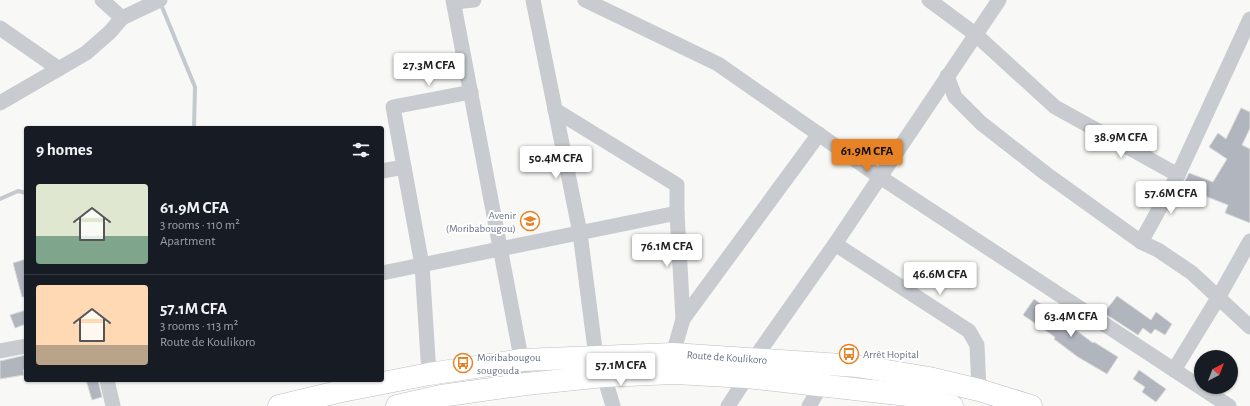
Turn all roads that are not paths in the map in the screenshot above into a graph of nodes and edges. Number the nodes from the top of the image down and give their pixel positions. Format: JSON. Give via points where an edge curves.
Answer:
{"nodes":[{"id":1,"x":102,"y":0,"type":"edge"},
{"id":2,"x":160,"y":0,"type":"edge"},
{"id":3,"x":474,"y":0,"type":"edge"},
{"id":4,"x":533,"y":0,"type":"edge"},
{"id":5,"x":585,"y":0,"type":"edge"},
{"id":6,"x":929,"y":0,"type":"edge"},
{"id":7,"x":998,"y":0,"type":"edge"},
{"id":8,"x":453,"y":1,"type":"edge"},
{"id":9,"x":122,"y":18,"type":"junction"},
{"id":10,"x":1250,"y":19,"type":"edge"},
{"id":11,"x":0,"y":28,"type":"edge"},
{"id":12,"x":976,"y":34,"type":"junction"},
{"id":13,"x":59,"y":68,"type":"junction"},
{"id":14,"x":947,"y":76,"type":"junction"},
{"id":15,"x":471,"y":92,"type":"junction"},
{"id":16,"x":0,"y":103,"type":"edge"},
{"id":17,"x":555,"y":110,"type":"junction"},
{"id":18,"x":819,"y":134,"type":"junction"},
{"id":19,"x":404,"y":168,"type":"junction"},
{"id":20,"x":384,"y":172,"type":"edge"},
{"id":21,"x":1178,"y":175,"type":"junction"},
{"id":22,"x":880,"y":177,"type":"junction"},
{"id":23,"x":678,"y":213,"type":"junction"},
{"id":24,"x":580,"y":233,"type":"junction"},
{"id":25,"x":1250,"y":241,"type":"edge"},
{"id":26,"x":1141,"y":242,"type":"junction"},
{"id":27,"x":835,"y":244,"type":"junction"},
{"id":28,"x":501,"y":249,"type":"junction"},
{"id":29,"x":422,"y":265,"type":"junction"},
{"id":30,"x":384,"y":273,"type":"edge"},
{"id":31,"x":1218,"y":298,"type":"junction"},
{"id":32,"x":683,"y":319,"type":"junction"},
{"id":33,"x":1250,"y":328,"type":"edge"},
{"id":34,"x":24,"y":346,"type":"edge"},
{"id":35,"x":0,"y":351,"type":"edge"},
{"id":36,"x":673,"y":354,"type":"junction"},
{"id":37,"x":522,"y":360,"type":"junction"},
{"id":38,"x":600,"y":367,"type":"junction"},
{"id":39,"x":750,"y":368,"type":"junction"},
{"id":40,"x":1174,"y":370,"type":"junction"},
{"id":41,"x":429,"y":374,"type":"junction"},
{"id":42,"x":107,"y":382,"type":"edge"},
{"id":43,"x":526,"y":384,"type":"junction"},
{"id":44,"x":821,"y":386,"type":"junction"},
{"id":45,"x":979,"y":390,"type":"junction"},
{"id":46,"x":913,"y":401,"type":"edge"},
{"id":47,"x":113,"y":406,"type":"edge"},
{"id":48,"x":279,"y":406,"type":"edge"},
{"id":49,"x":397,"y":406,"type":"edge"},
{"id":50,"x":612,"y":406,"type":"edge"},
{"id":51,"x":728,"y":406,"type":"edge"},
{"id":52,"x":809,"y":406,"type":"edge"},
{"id":53,"x":952,"y":406,"type":"edge"},
{"id":54,"x":1031,"y":406,"type":"edge"},
{"id":55,"x":1229,"y":406,"type":"edge"}],
"edges":[{"from":1,"to":9,"type":"street"},
{"from":2,"to":9,"type":"street"},
{"from":3,"to":8,"type":"street"},
{"from":4,"to":17,"type":"street"},
{"from":5,"to":18,"type":"street","via":[[718,64]]},
{"from":6,"to":12,"type":"street"},
{"from":7,"to":12,"type":"street"},
{"from":8,"to":15,"type":"street"},
{"from":9,"to":13,"type":"street","via":[[86,53]]},
{"from":10,"to":21,"type":"street"},
{"from":11,"to":13,"type":"street"},
{"from":12,"to":14,"type":"street"},
{"from":12,"to":21,"type":"street","via":[[1054,107]]},
{"from":13,"to":16,"type":"street"},
{"from":14,"to":22,"type":"street"},
{"from":14,"to":26,"type":"street","via":[[956,97],[981,123]]},
{"from":15,"to":19,"type":"street","via":[[393,107]]},
{"from":15,"to":28,"type":"street"},
{"from":17,"to":23,"type":"street","via":[[677,185]]},
{"from":17,"to":24,"type":"street"},
{"from":18,"to":22,"type":"street"},
{"from":18,"to":32,"type":"street"},
{"from":19,"to":20,"type":"street"},
{"from":19,"to":29,"type":"street"},
{"from":21,"to":26,"type":"street"},
{"from":22,"to":27,"type":"street"},
{"from":22,"to":40,"type":"street"},
{"from":23,"to":24,"type":"street"},
{"from":23,"to":32,"type":"street"},
{"from":24,"to":28,"type":"street"},
{"from":24,"to":38,"type":"street"},
{"from":25,"to":31,"type":"street"},
{"from":26,"to":31,"type":"street","via":[[1192,273]]},
{"from":27,"to":39,"type":"street"},
{"from":27,"to":45,"type":"street","via":[[969,331],[977,345]]},
{"from":28,"to":29,"type":"street"},
{"from":28,"to":37,"type":"street"},
{"from":29,"to":30,"type":"street"},
{"from":29,"to":41,"type":"street"},
{"from":31,"to":33,"type":"street"},
{"from":31,"to":40,"type":"street"},
{"from":32,"to":36,"type":"street"},
{"from":34,"to":35,"type":"street"},
{"from":36,"to":38,"type":"main road","name":"Route de Koulikoro"},
{"from":36,"to":39,"type":"main road","name":"Route de Koulikoro"},
{"from":37,"to":38,"type":"main road","name":"Route de Koulikoro"},
{"from":37,"to":41,"type":"main road","name":"Route de Koulikoro"},
{"from":37,"to":43,"type":"street"},
{"from":38,"to":39,"type":"main road","name":"Route de Koulikoro","via":[[675,373]]},
{"from":38,"to":43,"type":"main road","name":"Route de Koulikoro"},
{"from":38,"to":50,"type":"street"},
{"from":39,"to":44,"type":"main road","name":"Route de Koulikoro"},
{"from":39,"to":45,"type":"main road","name":"Route de Koulikoro","via":[[857,366],[929,378]]},
{"from":39,"to":51,"type":"street"},
{"from":40,"to":55,"type":"street"},
{"from":41,"to":48,"type":"main road","name":"Route de Koulikoro"},
{"from":42,"to":47,"type":"street"},
{"from":43,"to":49,"type":"main road","name":"Route de Koulikoro","via":[[442,396]]},
{"from":44,"to":46,"type":"main road","name":"Route de Koulikoro"},
{"from":44,"to":52,"type":"street"},
{"from":45,"to":54,"type":"main road","name":"Route de Koulikoro"},
{"from":46,"to":53,"type":"main road","name":"Route de Koulikoro"}]}
